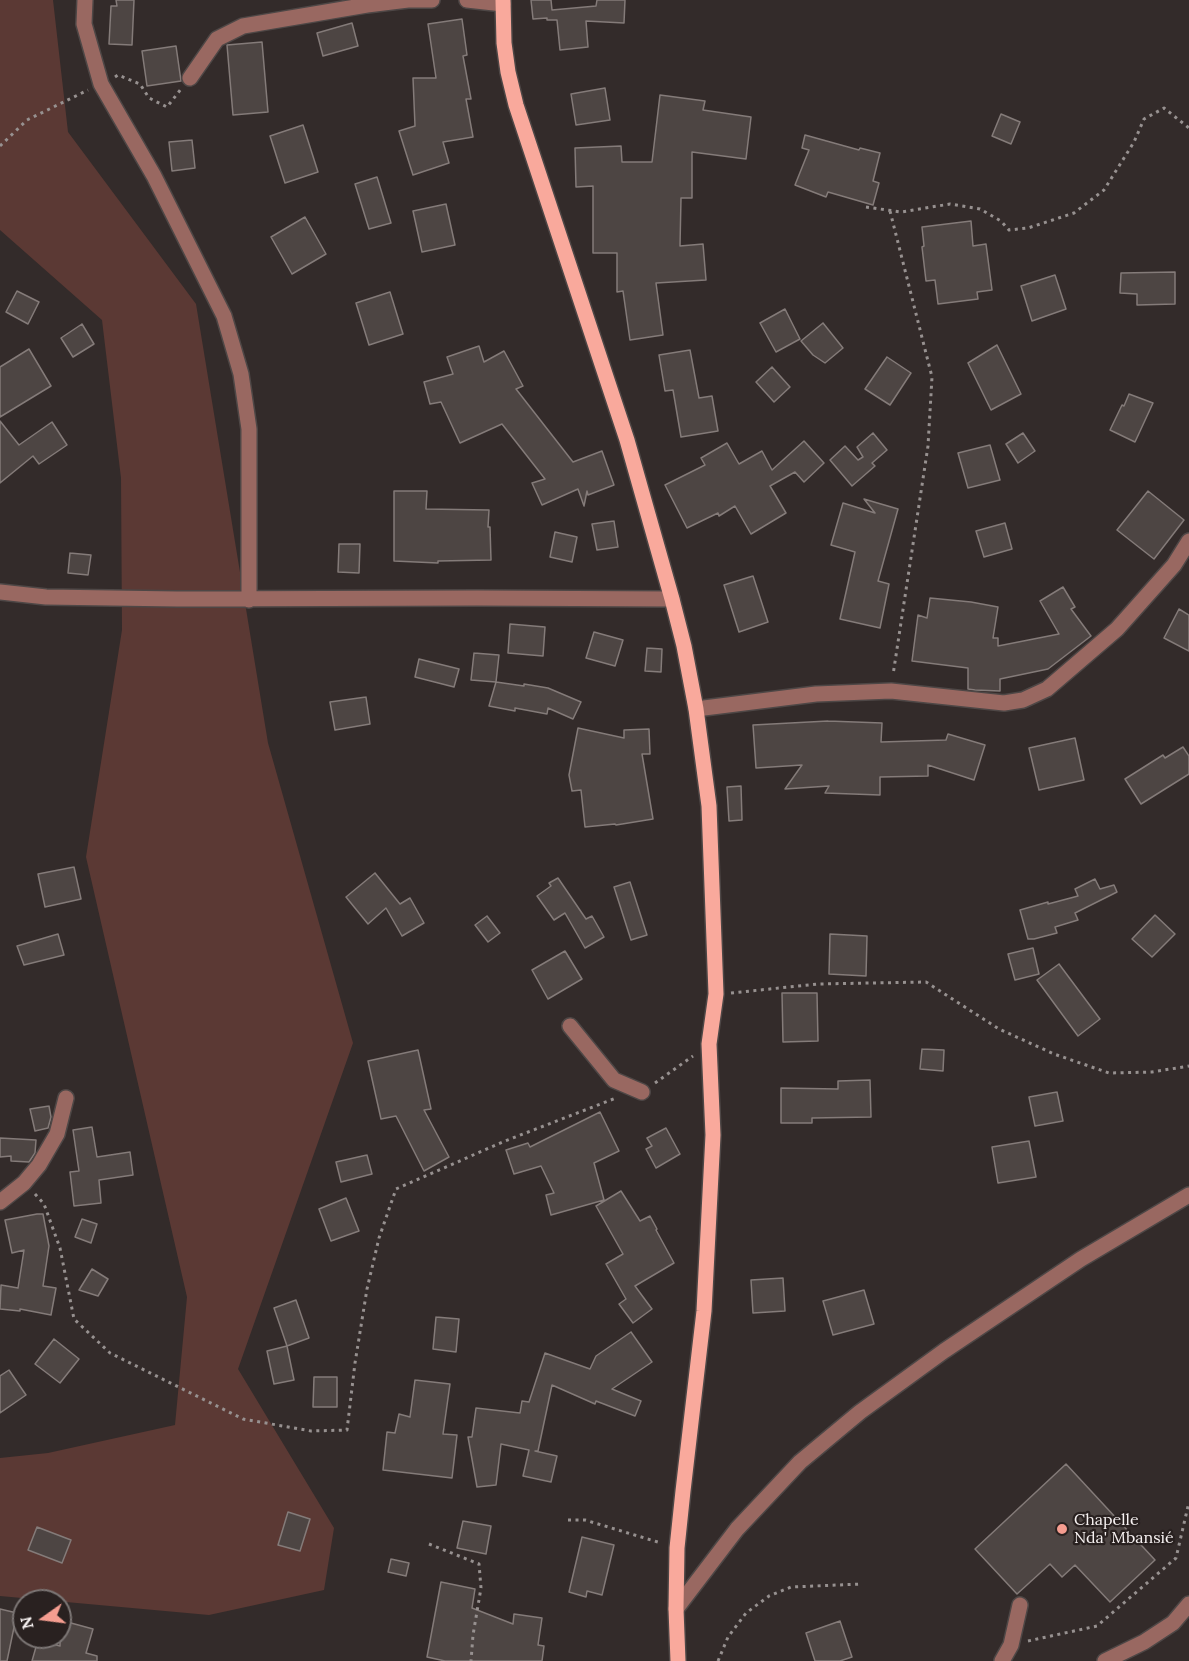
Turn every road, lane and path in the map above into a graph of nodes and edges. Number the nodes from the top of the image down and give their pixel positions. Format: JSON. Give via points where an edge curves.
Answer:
{"nodes":[{"id":1,"x":85,"y":0,"type":"edge"},
{"id":2,"x":432,"y":0,"type":"edge"},
{"id":3,"x":466,"y":0,"type":"edge"},
{"id":4,"x":503,"y":2,"type":"edge"},
{"id":5,"x":190,"y":78,"type":"dead end"},
{"id":6,"x":1189,"y":128,"type":"edge"},
{"id":7,"x":866,"y":207,"type":"dead end"},
{"id":8,"x":890,"y":211,"type":"junction"},
{"id":9,"x":1189,"y":541,"type":"edge"},
{"id":10,"x":0,"y":592,"type":"edge"},
{"id":11,"x":672,"y":599,"type":"junction"},
{"id":12,"x":249,"y":600,"type":"junction"},
{"id":13,"x":891,"y":691,"type":"junction"},
{"id":14,"x":696,"y":709,"type":"junction"},
{"id":15,"x":716,"y":994,"type":"junction"},
{"id":16,"x":570,"y":1026,"type":"dead end"},
{"id":17,"x":709,"y":1044,"type":"junction"},
{"id":18,"x":1189,"y":1066,"type":"edge"},
{"id":19,"x":642,"y":1092,"type":"junction"},
{"id":20,"x":66,"y":1098,"type":"dead end"},
{"id":21,"x":24,"y":1183,"type":"junction"},
{"id":22,"x":1189,"y":1195,"type":"edge"},
{"id":23,"x":0,"y":1202,"type":"edge"},
{"id":24,"x":1189,"y":1502,"type":"edge"},
{"id":25,"x":568,"y":1520,"type":"dead end"},
{"id":26,"x":429,"y":1544,"type":"dead end"},
{"id":27,"x":677,"y":1548,"type":"junction"},
{"id":28,"x":862,"y":1584,"type":"dead end"},
{"id":29,"x":1189,"y":1604,"type":"edge"},
{"id":30,"x":1020,"y":1605,"type":"dead end"},
{"id":31,"x":676,"y":1609,"type":"junction"},
{"id":32,"x":1011,"y":1645,"type":"junction"},
{"id":33,"x":471,"y":1661,"type":"edge"},
{"id":34,"x":678,"y":1661,"type":"edge"},
{"id":35,"x":718,"y":1661,"type":"edge"},
{"id":36,"x":1002,"y":1661,"type":"edge"},
{"id":37,"x":1105,"y":1661,"type":"edge"}],
"edges":[{"from":1,"to":12,"type":"street","via":[[84,24],[101,84],[154,176],[224,316],[242,374],[249,429]]},
{"from":2,"to":5,"type":"street","via":[[367,5],[243,26],[217,39]]},
{"from":3,"to":4,"type":"street"},
{"from":4,"to":11,"type":"main road","via":[[504,43],[516,105],[627,440]]},
{"from":6,"to":8,"type":"path","via":[[1164,108],[1144,119],[1104,190],[1074,213],[1028,228],[1009,230],[980,208],[951,204]]},
{"from":7,"to":8,"type":"path"},
{"from":8,"to":13,"type":"path","via":[[932,377],[928,446]]},
{"from":9,"to":13,"type":"street","via":[[1174,565],[1117,629],[1047,689],[1004,704]]},
{"from":10,"to":12,"type":"street","via":[[46,597]]},
{"from":11,"to":12,"type":"street"},
{"from":11,"to":14,"type":"main road"},
{"from":13,"to":14,"type":"street","via":[[816,694]]},
{"from":14,"to":15,"type":"main road","via":[[709,806]]},
{"from":15,"to":17,"type":"main road"},
{"from":15,"to":18,"type":"path","via":[[818,984],[926,982],[999,1029],[1109,1073]]},
{"from":16,"to":19,"type":"street","via":[[614,1080]]},
{"from":17,"to":19,"type":"path"},
{"from":17,"to":27,"type":"main road","via":[[713,1135],[704,1311]]},
{"from":19,"to":21,"type":"path","via":[[622,1095],[505,1141],[396,1189],[367,1289],[347,1430],[311,1431],[243,1419],[110,1353],[74,1319],[60,1248],[44,1204]]},
{"from":20,"to":21,"type":"street","via":[[57,1134]]},
{"from":21,"to":23,"type":"street"},
{"from":22,"to":31,"type":"street","via":[[1080,1259],[860,1412],[800,1462],[737,1529]]},
{"from":24,"to":32,"type":"path","via":[[1176,1558],[1097,1626]]},
{"from":25,"to":27,"type":"path","via":[[585,1520]]},
{"from":26,"to":33,"type":"path","via":[[479,1564],[481,1588]]},
{"from":27,"to":31,"type":"main road"},
{"from":28,"to":35,"type":"path","via":[[791,1587],[769,1596],[746,1613],[728,1637]]},
{"from":29,"to":37,"type":"street","via":[[1173,1623]]},
{"from":30,"to":32,"type":"street"},
{"from":31,"to":34,"type":"main road"},
{"from":32,"to":36,"type":"street"}]}
